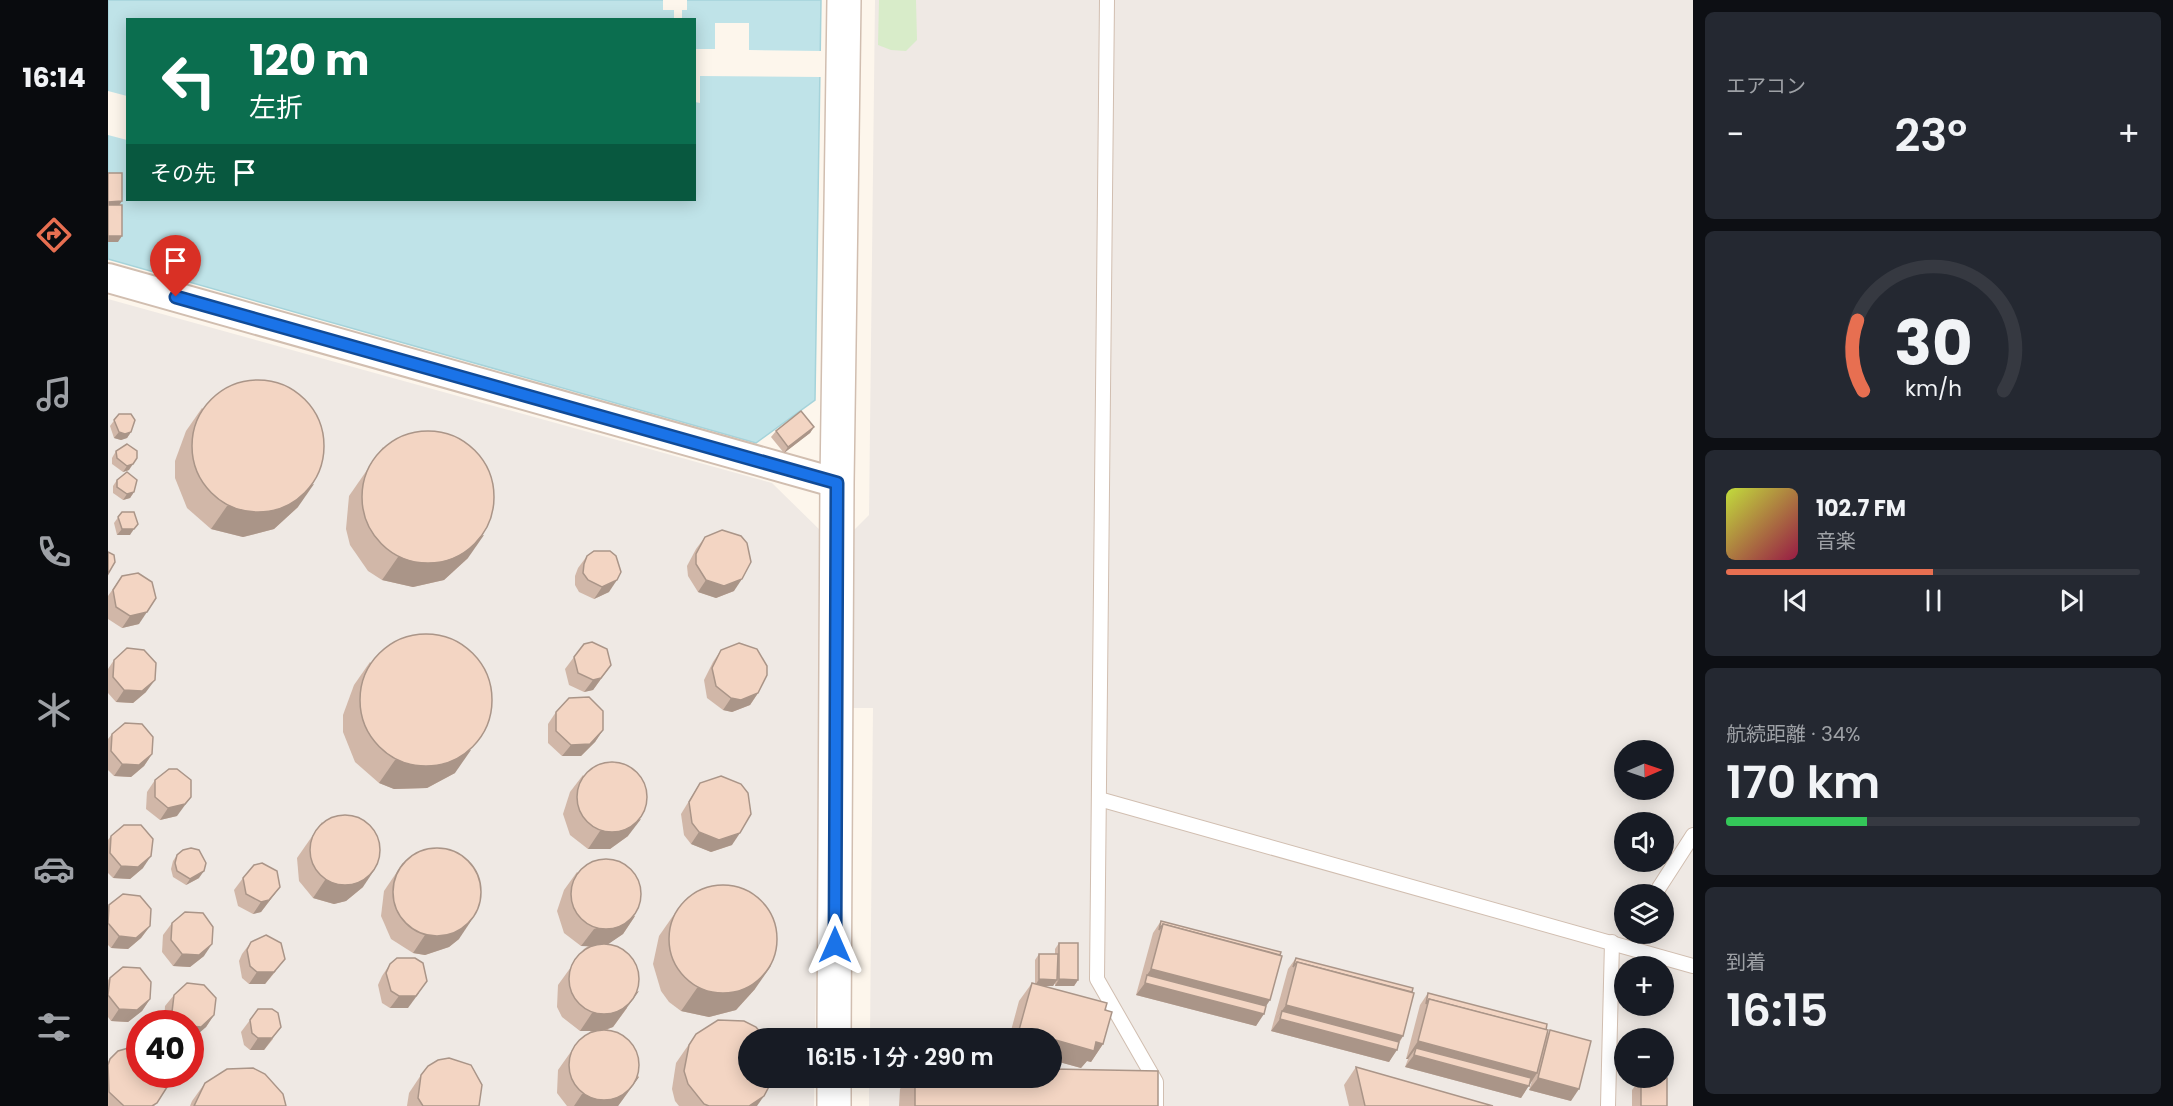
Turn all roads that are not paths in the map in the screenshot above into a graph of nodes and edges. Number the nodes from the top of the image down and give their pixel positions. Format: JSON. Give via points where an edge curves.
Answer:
{"nodes":[{"id":1,"x":844,"y":0,"type":"edge"},
{"id":2,"x":1107,"y":0,"type":"edge"},
{"id":3,"x":108,"y":278,"type":"edge"},
{"id":4,"x":837,"y":483,"type":"junction"},
{"id":5,"x":1099,"y":799,"type":"junction"},
{"id":6,"x":1693,"y":835,"type":"edge"},
{"id":7,"x":1661,"y":884,"type":"edge"},
{"id":8,"x":1614,"y":943,"type":"edge"},
{"id":9,"x":1617,"y":944,"type":"joint"},
{"id":10,"x":1693,"y":966,"type":"edge"},
{"id":11,"x":834,"y":1028,"type":"edge"},
{"id":12,"x":834,"y":1088,"type":"edge"},
{"id":13,"x":834,"y":1106,"type":"edge"},
{"id":14,"x":1156,"y":1106,"type":"edge"},
{"id":15,"x":1608,"y":1106,"type":"edge"}],
"edges":[{"from":1,"to":4,"type":"street"},
{"from":2,"to":5,"type":"lane"},
{"from":3,"to":4,"type":"street"},
{"from":4,"to":11,"type":"street"},
{"from":5,"to":8,"type":"lane"},
{"from":5,"to":14,"type":"lane","via":[[1097,979],[1156,1082]]},
{"from":6,"to":7,"type":"lane"},
{"from":9,"to":10,"type":"lane"},
{"from":9,"to":15,"type":"lane"},
{"from":12,"to":13,"type":"street"}]}
